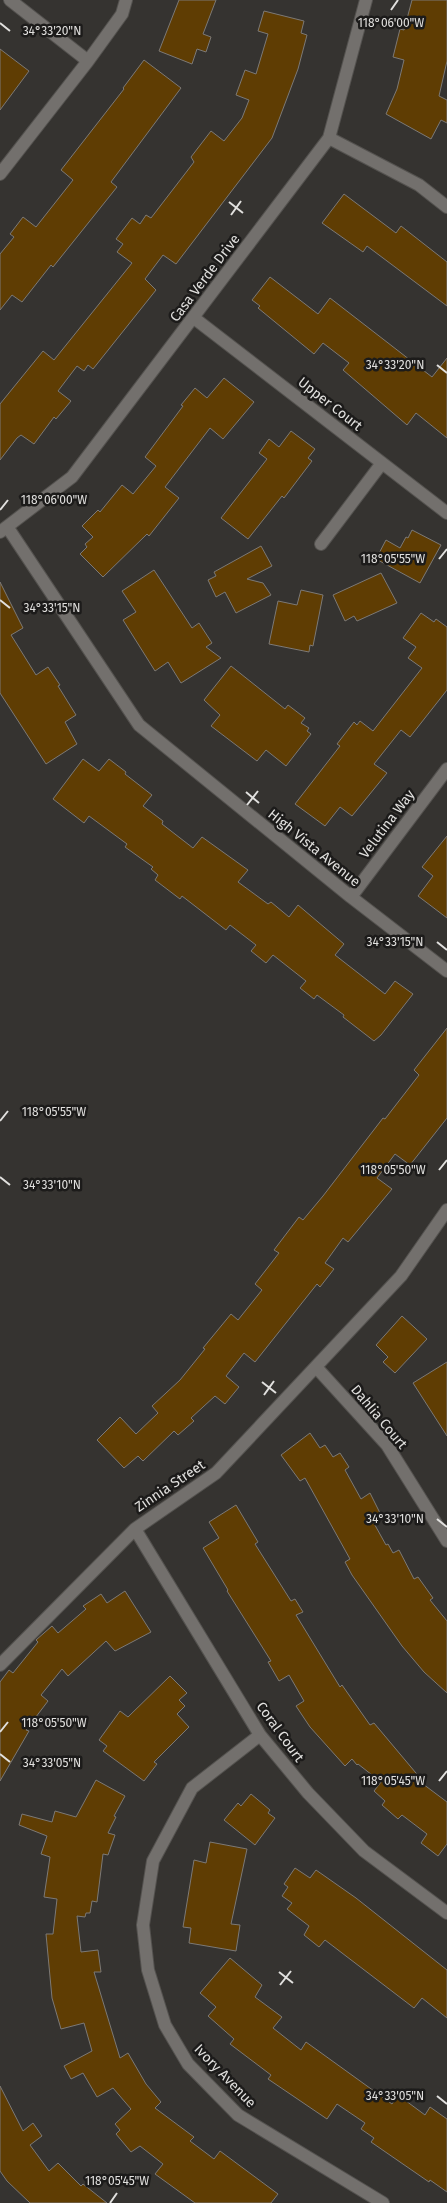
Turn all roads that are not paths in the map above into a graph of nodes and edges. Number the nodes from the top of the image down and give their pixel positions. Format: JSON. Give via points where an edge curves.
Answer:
{"nodes":[{"id":1,"x":10,"y":0,"type":"edge"},
{"id":2,"x":126,"y":0,"type":"edge"},
{"id":3,"x":366,"y":0,"type":"edge"},
{"id":4,"x":88,"y":61,"type":"junction"},
{"id":5,"x":329,"y":138,"type":"junction"},
{"id":6,"x":0,"y":174,"type":"edge"},
{"id":7,"x":447,"y":207,"type":"edge"},
{"id":8,"x":194,"y":318,"type":"junction"},
{"id":9,"x":382,"y":463,"type":"junction"},
{"id":10,"x":447,"y":514,"type":"edge"},
{"id":11,"x":4,"y":530,"type":"edge"},
{"id":12,"x":321,"y":544,"type":"dead end"},
{"id":13,"x":447,"y":769,"type":"edge"},
{"id":14,"x":351,"y":896,"type":"junction"},
{"id":15,"x":447,"y":971,"type":"edge"},
{"id":16,"x":447,"y":1210,"type":"edge"},
{"id":17,"x":316,"y":1367,"type":"junction"},
{"id":18,"x":134,"y":1529,"type":"junction"},
{"id":19,"x":447,"y":1541,"type":"edge"},
{"id":20,"x":0,"y":1665,"type":"edge"},
{"id":21,"x":260,"y":1735,"type":"junction"},
{"id":22,"x":447,"y":1913,"type":"edge"},
{"id":23,"x":384,"y":2203,"type":"edge"}],
"edges":[{"from":1,"to":4,"type":"street"},
{"from":2,"to":4,"type":"street","via":[[122,14]]},
{"from":3,"to":5,"type":"street","name":"Casa Verde Drive"},
{"from":4,"to":6,"type":"street"},
{"from":5,"to":7,"type":"street","via":[[420,185]]},
{"from":5,"to":8,"type":"street","name":"Casa Verde Drive"},
{"from":8,"to":9,"type":"street","name":"Upper Court"},
{"from":8,"to":11,"type":"street","name":"Casa Verde Drive","via":[[72,478]]},
{"from":9,"to":10,"type":"street","name":"Upper Court"},
{"from":9,"to":12,"type":"street"},
{"from":11,"to":14,"type":"street","name":"High Vista Avenue","via":[[139,725]]},
{"from":13,"to":14,"type":"street","name":"Velutina Way"},
{"from":14,"to":15,"type":"street","name":"High Vista Avenue"},
{"from":16,"to":17,"type":"street","name":"Zinnia Street","via":[[401,1276]]},
{"from":17,"to":18,"type":"street","name":"Zinnia Street","via":[[216,1473]]},
{"from":17,"to":19,"type":"street","name":"Dahlia Court","via":[[387,1445]]},
{"from":18,"to":20,"type":"street","name":"Zinnia Street"},
{"from":18,"to":21,"type":"street","name":"Coral Court"},
{"from":21,"to":22,"type":"street","name":"Coral Court","via":[[308,1794],[364,1851]]},
{"from":21,"to":23,"type":"street","name":"Ivory Avenue","via":[[192,1788],[153,1861],[143,1925],[148,1970],[165,2025],[188,2064],[238,2115]]}]}
